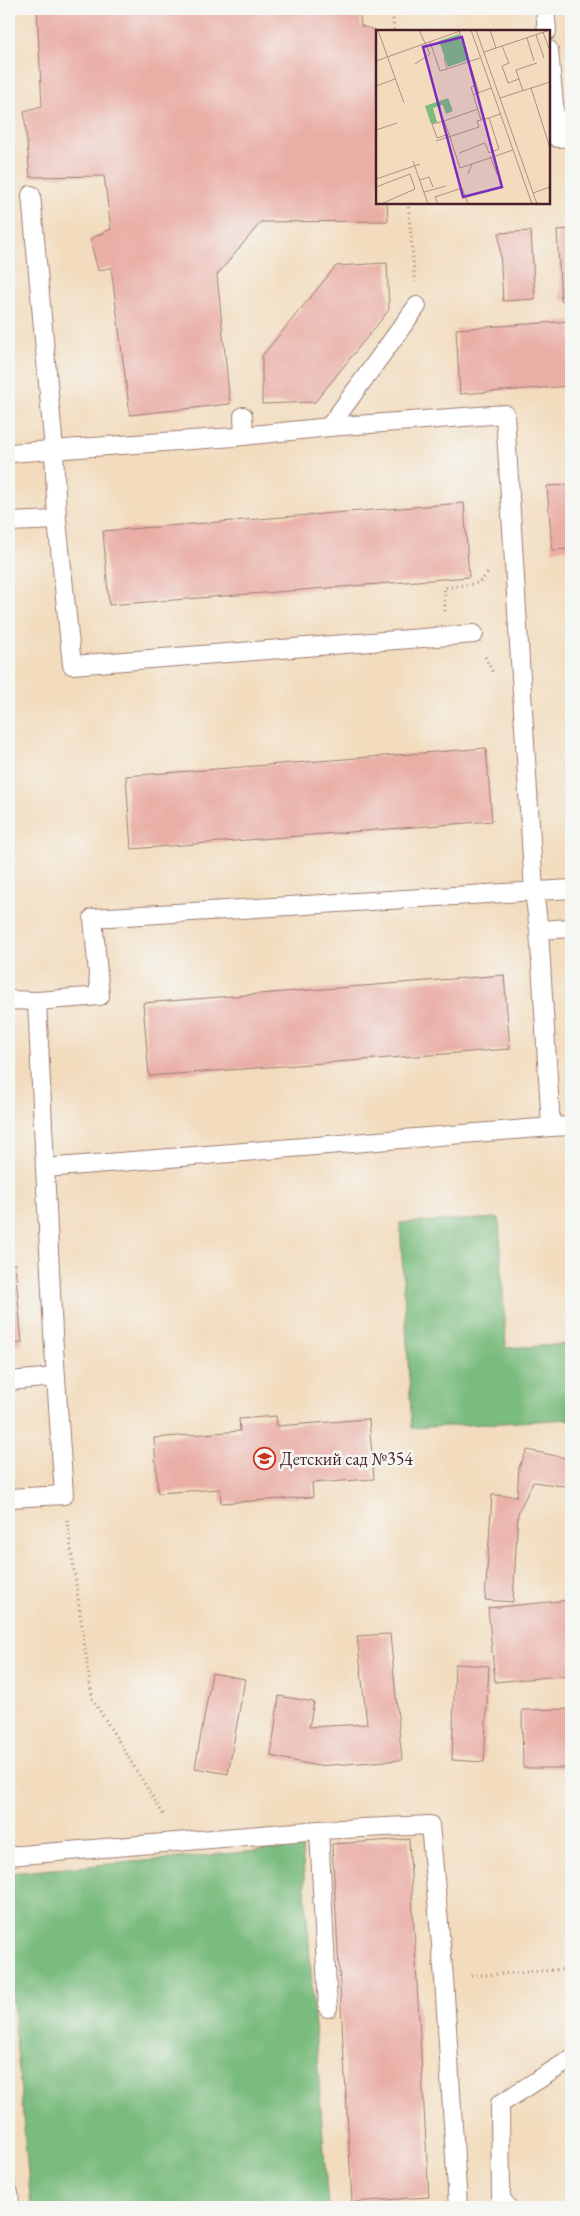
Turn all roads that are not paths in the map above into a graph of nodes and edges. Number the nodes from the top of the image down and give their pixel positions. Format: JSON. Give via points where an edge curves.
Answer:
{"nodes":[{"id":1,"x":545,"y":9,"type":"edge"},
{"id":2,"x":547,"y":30,"type":"edge"},
{"id":3,"x":550,"y":61,"type":"edge"},
{"id":4,"x":571,"y":137,"type":"edge"},
{"id":5,"x":31,"y":195,"type":"dead end"},
{"id":6,"x":417,"y":306,"type":"road end"},
{"id":7,"x":243,"y":416,"type":"dead end"},
{"id":8,"x":329,"y":428,"type":"junction"},
{"id":9,"x":244,"y":436,"type":"junction"},
{"id":10,"x":54,"y":450,"type":"junction"},
{"id":11,"x":9,"y":453,"type":"edge"},
{"id":12,"x":57,"y":520,"type":"junction"},
{"id":13,"x":9,"y":522,"type":"edge"},
{"id":14,"x":474,"y":634,"type":"dead end"},
{"id":15,"x":571,"y":889,"type":"edge"},
{"id":16,"x":534,"y":891,"type":"junction"},
{"id":17,"x":571,"y":928,"type":"edge"},
{"id":18,"x":539,"y":930,"type":"junction"},
{"id":19,"x":9,"y":1000,"type":"edge"},
{"id":20,"x":38,"y":1001,"type":"junction"},
{"id":21,"x":571,"y":1126,"type":"edge"},
{"id":22,"x":551,"y":1127,"type":"junction"},
{"id":23,"x":46,"y":1168,"type":"junction"},
{"id":24,"x":56,"y":1378,"type":"junction"},
{"id":25,"x":9,"y":1381,"type":"edge"},
{"id":26,"x":9,"y":1498,"type":"edge"},
{"id":27,"x":319,"y":1830,"type":"junction"},
{"id":28,"x":9,"y":1856,"type":"edge"},
{"id":29,"x":328,"y":2008,"type":"dead end"},
{"id":30,"x":571,"y":2059,"type":"edge"},
{"id":31,"x":9,"y":2193,"type":"edge"},
{"id":32,"x":10,"y":2207,"type":"edge"},
{"id":33,"x":458,"y":2207,"type":"edge"},
{"id":34,"x":508,"y":2207,"type":"edge"}],
"edges":[{"from":1,"to":2,"type":"lane"},
{"from":3,"to":4,"type":"lane","via":[[557,138]]},
{"from":5,"to":10,"type":"lane"},
{"from":6,"to":8,"type":"lane"},
{"from":7,"to":9,"type":"lane"},
{"from":8,"to":9,"type":"lane"},
{"from":8,"to":16,"type":"lane","via":[[505,414]]},
{"from":9,"to":10,"type":"lane"},
{"from":10,"to":11,"type":"lane"},
{"from":10,"to":12,"type":"lane"},
{"from":12,"to":13,"type":"lane"},
{"from":12,"to":14,"type":"lane","via":[[72,665]]},
{"from":15,"to":16,"type":"lane"},
{"from":16,"to":18,"type":"lane"},
{"from":16,"to":20,"type":"lane","via":[[93,918],[100,996]]},
{"from":17,"to":18,"type":"lane"},
{"from":18,"to":22,"type":"lane"},
{"from":19,"to":20,"type":"lane"},
{"from":20,"to":23,"type":"lane"},
{"from":21,"to":22,"type":"lane"},
{"from":22,"to":23,"type":"lane"},
{"from":23,"to":24,"type":"lane"},
{"from":24,"to":25,"type":"lane"},
{"from":24,"to":26,"type":"lane","via":[[64,1495]]},
{"from":27,"to":28,"type":"lane"},
{"from":27,"to":29,"type":"lane"},
{"from":27,"to":33,"type":"lane","via":[[430,1825],[444,1978]]},
{"from":30,"to":34,"type":"lane","via":[[500,2104],[501,2199]]},
{"from":31,"to":32,"type":"lane"}]}
